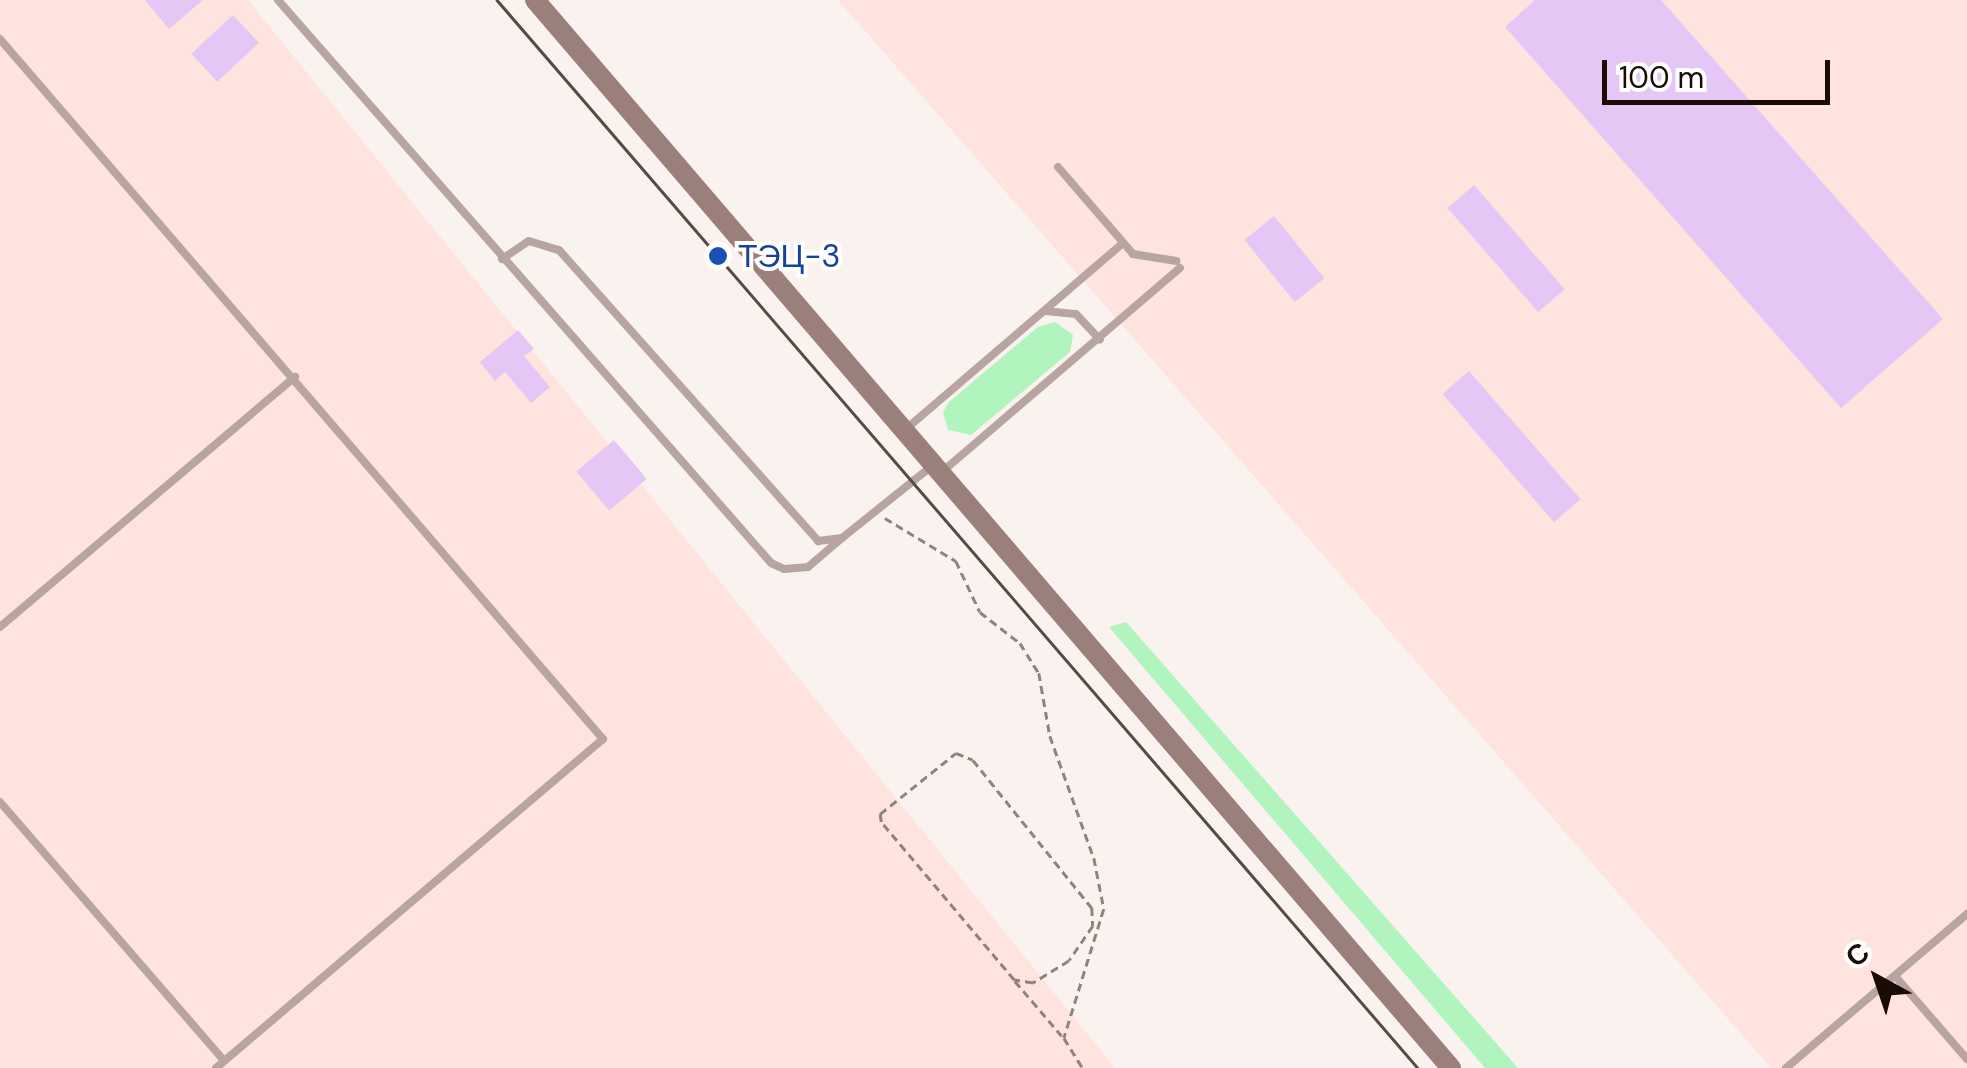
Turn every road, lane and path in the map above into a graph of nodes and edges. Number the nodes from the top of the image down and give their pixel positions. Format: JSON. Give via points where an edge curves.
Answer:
{"nodes":[{"id":1,"x":278,"y":0,"type":"edge"},
{"id":2,"x":536,"y":0,"type":"edge"},
{"id":3,"x":0,"y":40,"type":"edge"},
{"id":4,"x":1058,"y":167,"type":"dead end"},
{"id":5,"x":1122,"y":244,"type":"junction"},
{"id":6,"x":502,"y":259,"type":"junction"},
{"id":7,"x":1046,"y":311,"type":"junction"},
{"id":8,"x":1100,"y":340,"type":"junction"},
{"id":9,"x":295,"y":377,"type":"junction"},
{"id":10,"x":906,"y":429,"type":"junction"},
{"id":11,"x":939,"y":467,"type":"junction"},
{"id":12,"x":875,"y":512,"type":"junction"},
{"id":13,"x":842,"y":538,"type":"junction"},
{"id":14,"x":0,"y":627,"type":"edge"},
{"id":15,"x":0,"y":802,"type":"edge"},
{"id":16,"x":1967,"y":914,"type":"edge"},
{"id":17,"x":1895,"y":976,"type":"junction"},
{"id":18,"x":1014,"y":980,"type":"junction"},
{"id":19,"x":1064,"y":1038,"type":"junction"},
{"id":20,"x":1967,"y":1059,"type":"edge"},
{"id":21,"x":224,"y":1061,"type":"junction"},
{"id":22,"x":216,"y":1068,"type":"edge"},
{"id":23,"x":1083,"y":1068,"type":"edge"},
{"id":24,"x":1452,"y":1068,"type":"edge"},
{"id":25,"x":1786,"y":1068,"type":"edge"}],
"edges":[{"from":1,"to":6,"type":"lane"},
{"from":2,"to":10,"type":"street"},
{"from":3,"to":9,"type":"lane"},
{"from":4,"to":5,"type":"lane"},
{"from":5,"to":7,"type":"lane"},
{"from":5,"to":8,"type":"lane","via":[[1147,260],[1178,265]]},
{"from":6,"to":13,"type":"lane","via":[[530,242],[559,250],[808,536]]},
{"from":6,"to":13,"type":"lane","via":[[772,562],[784,569],[808,567]]},
{"from":7,"to":8,"type":"lane","via":[[1076,314]]},
{"from":7,"to":10,"type":"lane"},
{"from":8,"to":11,"type":"lane"},
{"from":9,"to":14,"type":"lane"},
{"from":9,"to":21,"type":"lane","via":[[603,739]]},
{"from":10,"to":11,"type":"street"},
{"from":11,"to":12,"type":"lane"},
{"from":11,"to":24,"type":"street"},
{"from":12,"to":13,"type":"lane"},
{"from":12,"to":19,"type":"path","via":[[956,561],[980,612],[1020,643],[1038,673],[1050,736],[1094,858],[1104,909]]},
{"from":15,"to":21,"type":"lane"},
{"from":16,"to":17,"type":"lane"},
{"from":17,"to":20,"type":"lane"},
{"from":17,"to":25,"type":"lane"},
{"from":18,"to":18,"type":"path","via":[[881,822],[880,814],[956,753],[972,760],[1092,908],[1093,926],[1069,960],[1032,983]]},
{"from":18,"to":19,"type":"path"},
{"from":19,"to":23,"type":"path"},
{"from":21,"to":22,"type":"lane"}]}
